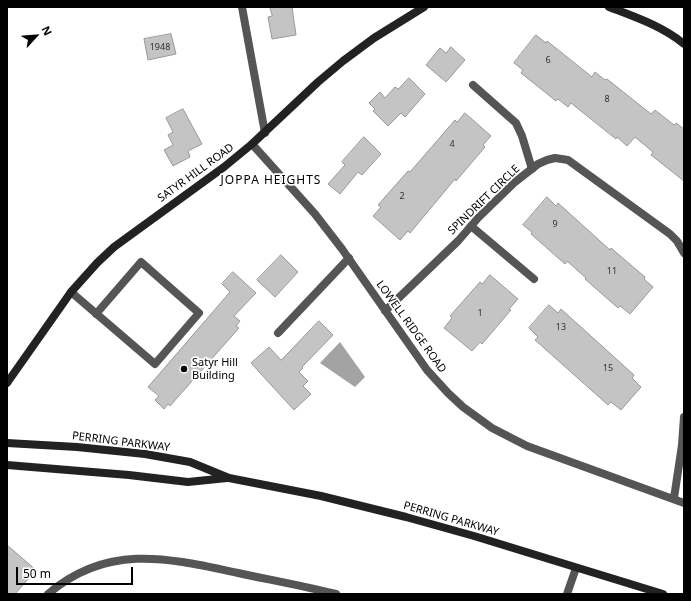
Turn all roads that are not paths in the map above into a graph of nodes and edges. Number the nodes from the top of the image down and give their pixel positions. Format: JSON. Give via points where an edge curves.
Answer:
{"nodes":[{"id":1,"x":242,"y":7,"type":"edge"},
{"id":2,"x":424,"y":7,"type":"edge"},
{"id":3,"x":609,"y":7,"type":"edge"},
{"id":4,"x":684,"y":44,"type":"edge"},
{"id":5,"x":473,"y":85,"type":"dead end"},
{"id":6,"x":265,"y":133,"type":"junction"},
{"id":7,"x":252,"y":144,"type":"junction"},
{"id":8,"x":532,"y":169,"type":"junction"},
{"id":9,"x":471,"y":226,"type":"junction"},
{"id":10,"x":684,"y":253,"type":"edge"},
{"id":11,"x":349,"y":258,"type":"junction"},
{"id":12,"x":534,"y":279,"type":"dead end"},
{"id":13,"x":71,"y":292,"type":"junction"},
{"id":14,"x":385,"y":311,"type":"junction"},
{"id":15,"x":96,"y":314,"type":"junction"},
{"id":16,"x":278,"y":333,"type":"dead end"},
{"id":17,"x":7,"y":383,"type":"edge"},
{"id":18,"x":684,"y":418,"type":"edge"},
{"id":19,"x":7,"y":443,"type":"edge"},
{"id":20,"x":7,"y":466,"type":"edge"},
{"id":21,"x":229,"y":478,"type":"junction"},
{"id":22,"x":674,"y":498,"type":"junction"},
{"id":23,"x":684,"y":503,"type":"edge"},
{"id":24,"x":576,"y":568,"type":"junction"},
{"id":25,"x":48,"y":594,"type":"edge"},
{"id":26,"x":336,"y":594,"type":"edge"},
{"id":27,"x":567,"y":594,"type":"edge"},
{"id":28,"x":662,"y":594,"type":"edge"}],
"edges":[{"from":1,"to":6,"type":"street"},
{"from":2,"to":6,"type":"street","name":"SATYR HILL ROAD","via":[[343,61]]},
{"from":3,"to":4,"type":"street","via":[[657,26]]},
{"from":5,"to":8,"type":"street","via":[[516,123]]},
{"from":6,"to":7,"type":"street","name":"SATYR HILL ROAD"},
{"from":7,"to":11,"type":"street","name":"LOWELL RIDGE ROAD","via":[[315,214]]},
{"from":7,"to":13,"type":"street","name":"SATYR HILL ROAD","via":[[114,247]]},
{"from":8,"to":9,"type":"street","name":"SPINDRIFT CIRCLE","via":[[515,182]]},
{"from":8,"to":10,"type":"street","name":"SPINDRIFT CIRCLE","via":[[547,160],[568,160],[670,234]]},
{"from":9,"to":12,"type":"street"},
{"from":9,"to":14,"type":"street","name":"SPINDRIFT CIRCLE"},
{"from":11,"to":14,"type":"street","name":"LOWELL RIDGE ROAD"},
{"from":11,"to":16,"type":"street"},
{"from":13,"to":15,"type":"street"},
{"from":13,"to":17,"type":"street","name":"SATYR HILL ROAD"},
{"from":14,"to":22,"type":"street","name":"LOWELL RIDGE ROAD","via":[[427,370],[448,393],[492,428],[527,446]]},
{"from":15,"to":15,"type":"street","via":[[155,364],[199,313],[141,262]]},
{"from":18,"to":22,"type":"street"},
{"from":19,"to":21,"type":"street","name":"PERRING PARKWAY","via":[[145,454],[190,462]]},
{"from":20,"to":21,"type":"street","name":"PERRING PARKWAY","via":[[188,482]]},
{"from":21,"to":24,"type":"street","name":"PERRING PARKWAY","via":[[321,496],[406,517]]},
{"from":22,"to":23,"type":"street","name":"LOWELL RIDGE ROAD"},
{"from":24,"to":27,"type":"street"},
{"from":24,"to":28,"type":"street","name":"PERRING PARKWAY"},
{"from":25,"to":26,"type":"street","via":[[75,574],[92,567],[136,558],[195,564]]}]}
